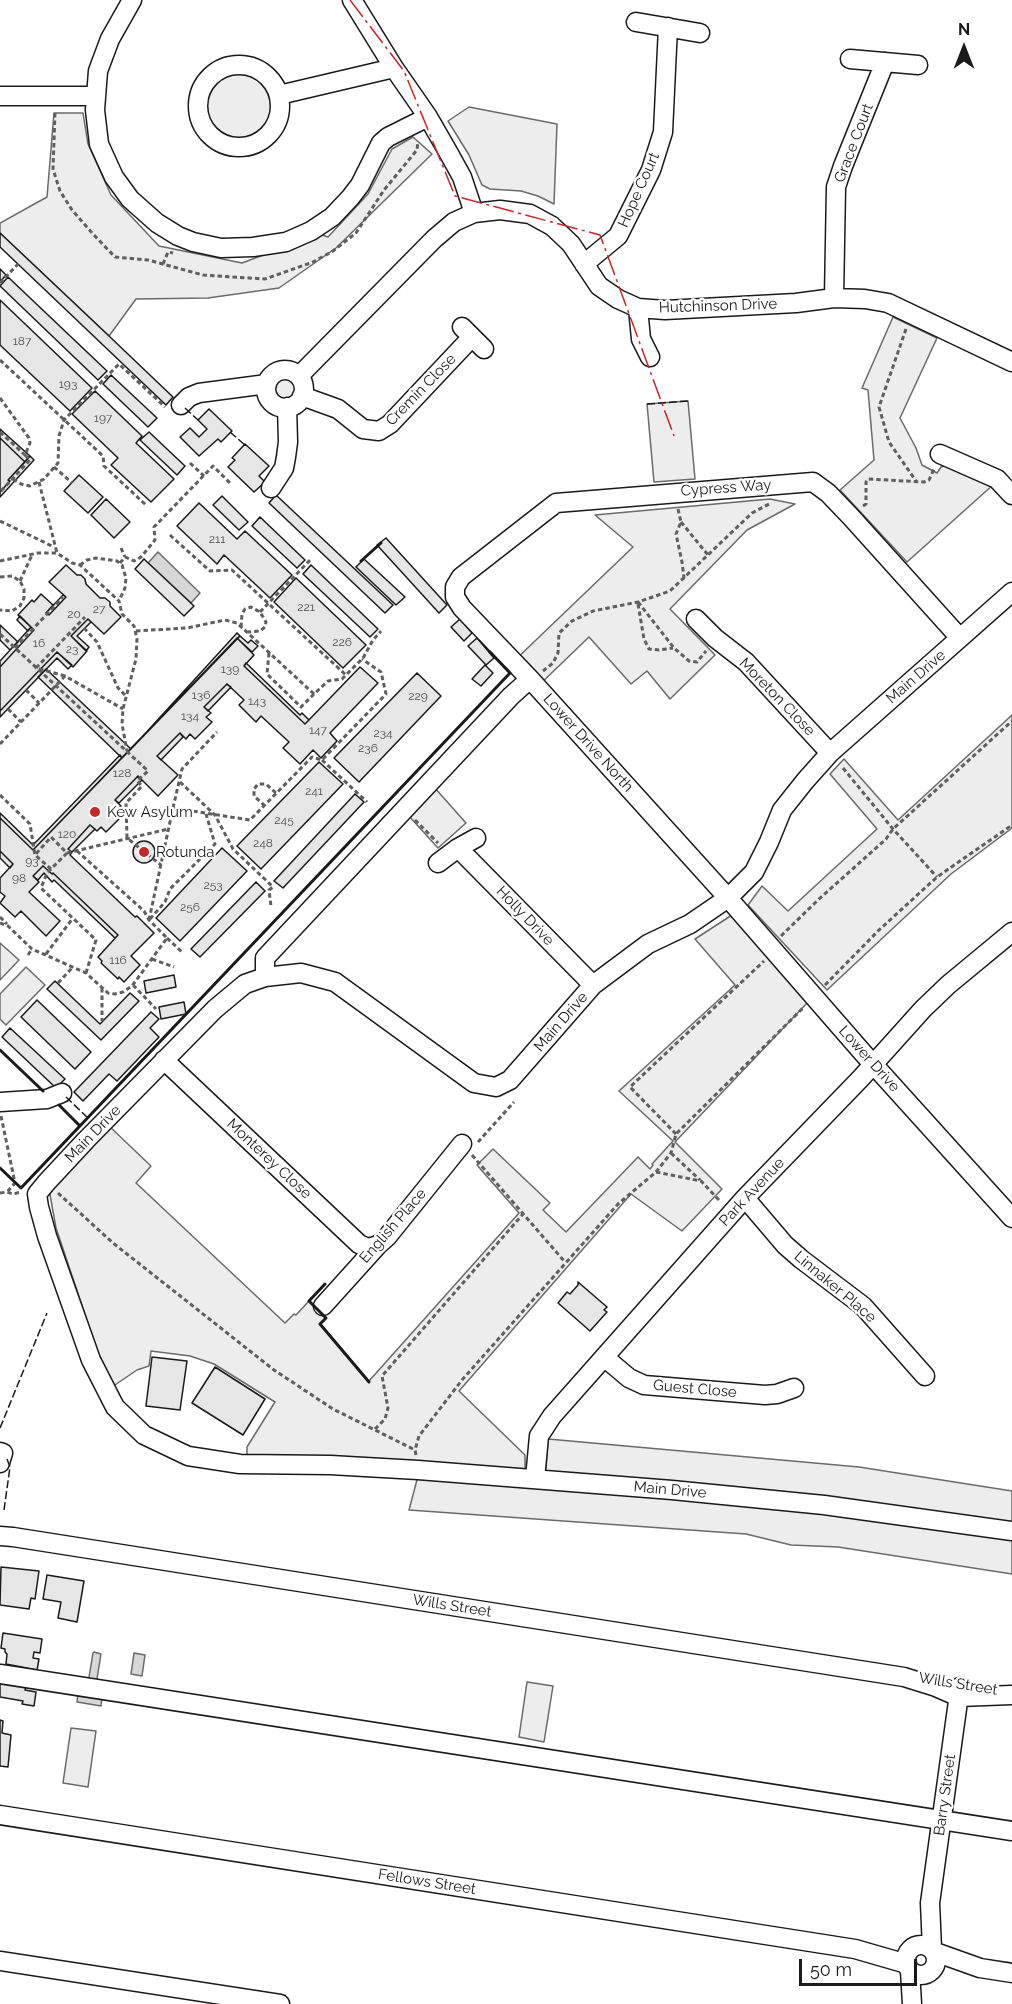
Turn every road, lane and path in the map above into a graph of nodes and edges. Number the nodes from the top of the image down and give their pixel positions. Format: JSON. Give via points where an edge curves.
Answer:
{"nodes":[{"id":1,"x":132,"y":0,"type":"edge"},
{"id":2,"x":352,"y":0,"type":"edge"},
{"id":3,"x":636,"y":22,"type":"dead end"},
{"id":4,"x":668,"y":27,"type":"junction"},
{"id":5,"x":700,"y":33,"type":"dead end"},
{"id":6,"x":850,"y":59,"type":"dead end"},
{"id":7,"x":885,"y":62,"type":"junction"},
{"id":8,"x":918,"y":66,"type":"dead end"},
{"id":9,"x":394,"y":68,"type":"junction"},
{"id":10,"x":279,"y":95,"type":"junction"},
{"id":11,"x":0,"y":96,"type":"edge"},
{"id":12,"x":55,"y":96,"type":"junction"},
{"id":13,"x":95,"y":96,"type":"junction"},
{"id":14,"x":428,"y":117,"type":"junction"},
{"id":15,"x":474,"y":213,"type":"junction"},
{"id":16,"x":18,"y":264,"type":"dead end"},
{"id":17,"x":584,"y":264,"type":"junction"},
{"id":18,"x":0,"y":283,"type":"edge"},
{"id":19,"x":834,"y":298,"type":"junction"},
{"id":20,"x":638,"y":308,"type":"junction"},
{"id":21,"x":911,"y":314,"type":"junction"},
{"id":22,"x":473,"y":338,"type":"dead end"},
{"id":23,"x":650,"y":357,"type":"dead end"},
{"id":24,"x":0,"y":360,"type":"edge"},
{"id":25,"x":1012,"y":362,"type":"edge"},
{"id":26,"x":299,"y":376,"type":"junction"},
{"id":27,"x":267,"y":384,"type":"junction"},
{"id":28,"x":303,"y":396,"type":"junction"},
{"id":29,"x":0,"y":398,"type":"edge"},
{"id":30,"x":177,"y":403,"type":"joint"},
{"id":31,"x":287,"y":407,"type":"junction"},
{"id":32,"x":64,"y":420,"type":"junction"},
{"id":33,"x":0,"y":432,"type":"edge"},
{"id":34,"x":940,"y":454,"type":"joint"},
{"id":35,"x":25,"y":455,"type":"junction"},
{"id":36,"x":190,"y":463,"type":"dead end"},
{"id":37,"x":54,"y":467,"type":"junction"},
{"id":38,"x":204,"y":476,"type":"junction"},
{"id":39,"x":13,"y":479,"type":"junction"},
{"id":40,"x":916,"y":481,"type":"junction"},
{"id":41,"x":39,"y":482,"type":"junction"},
{"id":42,"x":72,"y":483,"type":"dead end"},
{"id":43,"x":232,"y":485,"type":"dead end"},
{"id":44,"x":271,"y":488,"type":"dead end"},
{"id":45,"x":0,"y":492,"type":"edge"},
{"id":46,"x":675,"y":492,"type":"junction"},
{"id":47,"x":1012,"y":495,"type":"edge"},
{"id":48,"x":774,"y":502,"type":"dead end"},
{"id":49,"x":147,"y":506,"type":"dead end"},
{"id":50,"x":851,"y":517,"type":"junction"},
{"id":51,"x":0,"y":521,"type":"edge"},
{"id":52,"x":681,"y":522,"type":"junction"},
{"id":53,"x":170,"y":535,"type":"dead end"},
{"id":54,"x":54,"y":547,"type":"junction"},
{"id":55,"x":121,"y":548,"type":"dead end"},
{"id":56,"x":57,"y":553,"type":"junction"},
{"id":57,"x":32,"y":554,"type":"junction"},
{"id":58,"x":708,"y":555,"type":"junction"},
{"id":59,"x":125,"y":557,"type":"junction"},
{"id":60,"x":312,"y":558,"type":"dead end"},
{"id":61,"x":0,"y":561,"type":"edge"},
{"id":62,"x":120,"y":563,"type":"junction"},
{"id":63,"x":80,"y":565,"type":"junction"},
{"id":64,"x":0,"y":577,"type":"edge"},
{"id":65,"x":684,"y":579,"type":"junction"},
{"id":66,"x":20,"y":580,"type":"junction"},
{"id":67,"x":455,"y":587,"type":"joint"},
{"id":68,"x":1012,"y":592,"type":"edge"},
{"id":69,"x":63,"y":597,"type":"dead end"},
{"id":70,"x":118,"y":601,"type":"junction"},
{"id":71,"x":638,"y":602,"type":"junction"},
{"id":72,"x":268,"y":604,"type":"junction"},
{"id":73,"x":0,"y":609,"type":"edge"},
{"id":74,"x":260,"y":612,"type":"junction"},
{"id":75,"x":85,"y":617,"type":"dead end"},
{"id":76,"x":696,"y":619,"type":"dead end"},
{"id":77,"x":241,"y":627,"type":"junction"},
{"id":78,"x":84,"y":628,"type":"dead end"},
{"id":79,"x":136,"y":631,"type":"junction"},
{"id":80,"x":381,"y":631,"type":"dead end"},
{"id":81,"x":246,"y":632,"type":"junction"},
{"id":82,"x":0,"y":634,"type":"edge"},
{"id":83,"x":715,"y":638,"type":"junction"},
{"id":84,"x":960,"y":638,"type":"junction"},
{"id":85,"x":15,"y":648,"type":"junction"},
{"id":86,"x":674,"y":648,"type":"junction"},
{"id":87,"x":269,"y":653,"type":"junction"},
{"id":88,"x":362,"y":659,"type":"junction"},
{"id":89,"x":36,"y":668,"type":"junction"},
{"id":90,"x":346,"y":675,"type":"junction"},
{"id":91,"x":65,"y":676,"type":"junction"},
{"id":92,"x":530,"y":679,"type":"junction"},
{"id":93,"x":55,"y":687,"type":"junction"},
{"id":94,"x":26,"y":690,"type":"dead end"},
{"id":95,"x":314,"y":694,"type":"junction"},
{"id":96,"x":126,"y":695,"type":"junction"},
{"id":97,"x":39,"y":703,"type":"junction"},
{"id":98,"x":8,"y":709,"type":"dead end"},
{"id":99,"x":123,"y":709,"type":"junction"},
{"id":100,"x":1012,"y":721,"type":"edge"},
{"id":101,"x":21,"y":722,"type":"junction"},
{"id":102,"x":217,"y":732,"type":"dead end"},
{"id":103,"x":0,"y":743,"type":"edge"},
{"id":104,"x":128,"y":753,"type":"junction"},
{"id":105,"x":830,"y":753,"type":"junction"},
{"id":106,"x":322,"y":760,"type":"junction"},
{"id":107,"x":843,"y":768,"type":"dead end"},
{"id":108,"x":180,"y":782,"type":"junction"},
{"id":109,"x":276,"y":794,"type":"junction"},
{"id":110,"x":0,"y":795,"type":"edge"},
{"id":111,"x":367,"y":802,"type":"dead end"},
{"id":112,"x":265,"y":806,"type":"junction"},
{"id":113,"x":173,"y":808,"type":"junction"},
{"id":114,"x":405,"y":809,"type":"junction"},
{"id":115,"x":206,"y":813,"type":"junction"},
{"id":116,"x":215,"y":815,"type":"junction"},
{"id":117,"x":1012,"y":825,"type":"edge"},
{"id":118,"x":168,"y":829,"type":"junction"},
{"id":119,"x":893,"y":829,"type":"junction"},
{"id":120,"x":127,"y":838,"type":"junction"},
{"id":121,"x":476,"y":838,"type":"dead end"},
{"id":122,"x":77,"y":851,"type":"junction"},
{"id":123,"x":67,"y":853,"type":"junction"},
{"id":124,"x":35,"y":855,"type":"junction"},
{"id":125,"x":449,"y":855,"type":"junction"},
{"id":126,"x":161,"y":865,"type":"junction"},
{"id":127,"x":51,"y":869,"type":"junction"},
{"id":128,"x":937,"y":877,"type":"junction"},
{"id":129,"x":728,"y":898,"type":"junction"},
{"id":130,"x":271,"y":906,"type":"dead end"},
{"id":131,"x":0,"y":917,"type":"edge"},
{"id":132,"x":73,"y":918,"type":"junction"},
{"id":133,"x":149,"y":920,"type":"junction"},
{"id":134,"x":0,"y":923,"type":"edge"},
{"id":135,"x":8,"y":926,"type":"junction"},
{"id":136,"x":1012,"y":932,"type":"edge"},
{"id":137,"x":167,"y":938,"type":"junction"},
{"id":138,"x":770,"y":948,"type":"junction"},
{"id":139,"x":32,"y":949,"type":"junction"},
{"id":140,"x":183,"y":953,"type":"dead end"},
{"id":141,"x":46,"y":954,"type":"junction"},
{"id":142,"x":28,"y":955,"type":"dead end"},
{"id":143,"x":152,"y":959,"type":"junction"},
{"id":144,"x":174,"y":966,"type":"dead end"},
{"id":145,"x":73,"y":967,"type":"junction"},
{"id":146,"x":86,"y":973,"type":"junction"},
{"id":147,"x":265,"y":977,"type":"junction"},
{"id":148,"x":58,"y":983,"type":"dead end"},
{"id":149,"x":133,"y":985,"type":"junction"},
{"id":150,"x":592,"y":985,"type":"junction"},
{"id":151,"x":102,"y":988,"type":"junction"},
{"id":152,"x":814,"y":997,"type":"junction"},
{"id":153,"x":156,"y":1009,"type":"dead end"},
{"id":154,"x":102,"y":1021,"type":"dead end"},
{"id":155,"x":164,"y":1060,"type":"junction"},
{"id":156,"x":873,"y":1064,"type":"junction"},
{"id":157,"x":62,"y":1094,"type":"dead end"},
{"id":158,"x":0,"y":1102,"type":"edge"},
{"id":159,"x":514,"y":1102,"type":"dead end"},
{"id":160,"x":0,"y":1111,"type":"edge"},
{"id":161,"x":676,"y":1134,"type":"junction"},
{"id":162,"x":466,"y":1148,"type":"junction"},
{"id":163,"x":671,"y":1153,"type":"junction"},
{"id":164,"x":656,"y":1172,"type":"junction"},
{"id":165,"x":701,"y":1181,"type":"junction"},
{"id":166,"x":46,"y":1183,"type":"junction"},
{"id":167,"x":8,"y":1191,"type":"dead end"},
{"id":168,"x":745,"y":1198,"type":"junction"},
{"id":169,"x":724,"y":1205,"type":"dead end"},
{"id":170,"x":523,"y":1214,"type":"junction"},
{"id":171,"x":1012,"y":1218,"type":"edge"},
{"id":172,"x":378,"y":1245,"type":"junction"},
{"id":173,"x":565,"y":1262,"type":"junction"},
{"id":174,"x":323,"y":1306,"type":"dead end"},
{"id":175,"x":604,"y":1357,"type":"junction"},
{"id":176,"x":925,"y":1376,"type":"dead end"},
{"id":177,"x":794,"y":1388,"type":"dead end"},
{"id":178,"x":375,"y":1429,"type":"junction"},
{"id":179,"x":0,"y":1452,"type":"edge"},
{"id":180,"x":0,"y":1463,"type":"edge"},
{"id":181,"x":535,"y":1479,"type":"junction"},
{"id":182,"x":1012,"y":1531,"type":"edge"},
{"id":183,"x":0,"y":1536,"type":"edge"},
{"id":184,"x":0,"y":1674,"type":"edge"},
{"id":185,"x":959,"y":1692,"type":"junction"},
{"id":186,"x":1012,"y":1695,"type":"edge"},
{"id":187,"x":0,"y":1815,"type":"edge"},
{"id":188,"x":942,"y":1820,"type":"junction"},
{"id":189,"x":1012,"y":1831,"type":"edge"},
{"id":190,"x":921,"y":1959,"type":"junction"},
{"id":191,"x":0,"y":1961,"type":"edge"},
{"id":192,"x":1012,"y":1973,"type":"edge"},
{"id":193,"x":279,"y":2004,"type":"edge"},
{"id":194,"x":914,"y":2004,"type":"edge"}],
"edges":[{"from":1,"to":13,"type":"street","via":[[106,49]]},
{"from":2,"to":9,"type":"street"},
{"from":3,"to":4,"type":"street"},
{"from":4,"to":5,"type":"street"},
{"from":4,"to":17,"type":"street","name":"Hope Court","via":[[663,132],[651,170],[618,236]]},
{"from":6,"to":7,"type":"street"},
{"from":7,"to":8,"type":"street"},
{"from":7,"to":19,"type":"street","name":"Grace Court","via":[[836,187]]},
{"from":9,"to":10,"type":"street"},
{"from":9,"to":14,"type":"street"},
{"from":10,"to":10,"type":"street","via":[[273,82],[259,70],[237,65],[224,68],[202,90],[201,120],[218,140],[232,146],[249,145],[272,129],[279,115]]},
{"from":11,"to":12,"type":"street"},
{"from":12,"to":13,"type":"street"},
{"from":12,"to":14,"type":"path","via":[[53,169],[60,191],[115,257],[148,260],[203,275],[265,279],[313,262],[356,233],[417,150],[418,135]]},
{"from":13,"to":14,"type":"street","via":[[103,155],[130,199],[178,236],[221,248],[279,243],[323,224],[360,185],[381,143]]},
{"from":14,"to":15,"type":"street","via":[[462,177]]},
{"from":15,"to":17,"type":"street","name":"Hutchinson Drive","via":[[500,210],[530,214],[552,226]]},
{"from":15,"to":26,"type":"street","name":"Hutchinson Drive","via":[[434,238]]},
{"from":16,"to":18,"type":"path"},
{"from":17,"to":20,"type":"street","name":"Hutchinson Drive","via":[[599,285]]},
{"from":19,"to":20,"type":"street","name":"Hutchinson Drive","via":[[664,310]]},
{"from":19,"to":21,"type":"street","name":"Hutchinson Drive","via":[[888,303]]},
{"from":20,"to":23,"type":"street","via":[[641,339]]},
{"from":21,"to":25,"type":"street","name":"Hutchinson Drive"},
{"from":21,"to":40,"type":"path","via":[[879,407],[889,442]]},
{"from":22,"to":28,"type":"street","name":"Cremin Close","via":[[379,431],[363,429],[338,409]]},
{"from":24,"to":32,"type":"path"},
{"from":26,"to":27,"type":"street","via":[[284,370],[272,375]]},
{"from":26,"to":28,"type":"street"},
{"from":27,"to":30,"type":"street","via":[[205,392]]},
{"from":27,"to":31,"type":"street","via":[[272,402]]},
{"from":28,"to":31,"type":"street"},
{"from":29,"to":35,"type":"path","via":[[29,438]]},
{"from":30,"to":32,"type":"path","via":[[166,408],[119,364]]},
{"from":31,"to":44,"type":"street","via":[[284,468]]},
{"from":32,"to":37,"type":"path","via":[[58,463]]},
{"from":32,"to":49,"type":"path","via":[[103,456],[104,466]]},
{"from":33,"to":35,"type":"path"},
{"from":34,"to":40,"type":"path","via":[[929,480]]},
{"from":34,"to":47,"type":"street","via":[[997,479]]},
{"from":35,"to":39,"type":"path","via":[[30,460]]},
{"from":36,"to":38,"type":"path"},
{"from":37,"to":41,"type":"path"},
{"from":37,"to":42,"type":"path"},
{"from":38,"to":43,"type":"path","via":[[213,466]]},
{"from":38,"to":59,"type":"path","via":[[154,527],[155,540],[141,557],[134,561]]},
{"from":39,"to":41,"type":"path","via":[[30,486]]},
{"from":39,"to":45,"type":"path"},
{"from":40,"to":50,"type":"path","via":[[868,479],[866,504]]},
{"from":41,"to":54,"type":"path"},
{"from":46,"to":50,"type":"street","name":"Cypress Way","via":[[813,482]]},
{"from":46,"to":52,"type":"path"},
{"from":46,"to":67,"type":"street","name":"Cypress Way","via":[[556,503],[461,577]]},
{"from":48,"to":58,"type":"path","via":[[752,513]]},
{"from":50,"to":84,"type":"street","name":"Cypress Way"},
{"from":51,"to":54,"type":"path"},
{"from":52,"to":58,"type":"path"},
{"from":52,"to":65,"type":"path","via":[[676,534]]},
{"from":53,"to":72,"type":"path","via":[[210,571],[232,570]]},
{"from":54,"to":56,"type":"path"},
{"from":55,"to":59,"type":"path"},
{"from":56,"to":57,"type":"path"},
{"from":56,"to":63,"type":"path"},
{"from":57,"to":61,"type":"path"},
{"from":57,"to":66,"type":"path"},
{"from":58,"to":65,"type":"path"},
{"from":59,"to":62,"type":"path"},
{"from":60,"to":72,"type":"path"},
{"from":62,"to":63,"type":"path","via":[[96,558]]},
{"from":62,"to":70,"type":"path","via":[[125,572],[125,588]]},
{"from":63,"to":70,"type":"path"},
{"from":64,"to":66,"type":"path"},
{"from":65,"to":71,"type":"path","via":[[670,591]]},
{"from":66,"to":73,"type":"path","via":[[24,589],[20,606],[12,611]]},
{"from":67,"to":92,"type":"street","name":"Lower Drive North","via":[[455,597],[462,608]]},
{"from":68,"to":84,"type":"street","name":"Main Drive"},
{"from":69,"to":85,"type":"path"},
{"from":70,"to":79,"type":"path"},
{"from":71,"to":86,"type":"path"},
{"from":71,"to":86,"type":"path","via":[[649,649]]},
{"from":71,"to":92,"type":"path","via":[[593,611],[572,621],[559,633],[553,663]]},
{"from":72,"to":74,"type":"path"},
{"from":72,"to":90,"type":"path"},
{"from":74,"to":77,"type":"path","via":[[251,607],[246,609]]},
{"from":74,"to":81,"type":"path","via":[[265,627]]},
{"from":75,"to":89,"type":"path"},
{"from":76,"to":83,"type":"street","name":"Moreton Close"},
{"from":77,"to":79,"type":"path","via":[[225,620],[187,628]]},
{"from":77,"to":81,"type":"path"},
{"from":78,"to":96,"type":"path","via":[[97,642],[118,688]]},
{"from":79,"to":96,"type":"path","via":[[137,652]]},
{"from":80,"to":88,"type":"path"},
{"from":81,"to":87,"type":"path"},
{"from":82,"to":85,"type":"path"},
{"from":83,"to":86,"type":"path","via":[[697,662],[689,661]]},
{"from":83,"to":105,"type":"street","name":"Moreton Close","via":[[746,662]]},
{"from":84,"to":105,"type":"street","name":"Main Drive"},
{"from":85,"to":89,"type":"path"},
{"from":87,"to":95,"type":"path"},
{"from":87,"to":95,"type":"path","via":[[267,674],[301,707]]},
{"from":88,"to":90,"type":"path"},
{"from":88,"to":106,"type":"path","via":[[381,672],[386,694]]},
{"from":89,"to":91,"type":"path"},
{"from":89,"to":93,"type":"path"},
{"from":90,"to":95,"type":"path","via":[[328,681]]},
{"from":91,"to":93,"type":"path"},
{"from":91,"to":99,"type":"path"},
{"from":92,"to":114,"type":"street"},
{"from":92,"to":129,"type":"street","name":"Lower Drive North"},
{"from":93,"to":97,"type":"path"},
{"from":93,"to":104,"type":"path"},
{"from":94,"to":97,"type":"path"},
{"from":96,"to":99,"type":"path"},
{"from":97,"to":101,"type":"path"},
{"from":98,"to":101,"type":"path"},
{"from":99,"to":104,"type":"path"},
{"from":100,"to":119,"type":"path"},
{"from":101,"to":103,"type":"path"},
{"from":102,"to":108,"type":"path","via":[[182,769]]},
{"from":104,"to":120,"type":"path","via":[[148,771],[138,781],[142,786],[126,803]]},
{"from":105,"to":129,"type":"street","name":"Main Drive","via":[[782,810],[754,872]]},
{"from":106,"to":109,"type":"path","via":[[312,757]]},
{"from":106,"to":111,"type":"path"},
{"from":107,"to":119,"type":"path"},
{"from":108,"to":113,"type":"path"},
{"from":108,"to":116,"type":"path"},
{"from":109,"to":112,"type":"path"},
{"from":109,"to":112,"type":"path","via":[[266,784],[258,784],[254,796]]},
{"from":110,"to":124,"type":"path","via":[[30,824]]},
{"from":112,"to":116,"type":"path","via":[[250,820]]},
{"from":113,"to":115,"type":"path"},
{"from":113,"to":118,"type":"path"},
{"from":114,"to":125,"type":"path"},
{"from":114,"to":147,"type":"street","via":[[265,958]]},
{"from":115,"to":116,"type":"path"},
{"from":115,"to":133,"type":"path","via":[[215,844],[170,889],[165,902]]},
{"from":116,"to":130,"type":"path","via":[[233,849],[273,887],[269,890]]},
{"from":117,"to":128,"type":"path"},
{"from":118,"to":120,"type":"path"},
{"from":118,"to":126,"type":"path"},
{"from":119,"to":128,"type":"path"},
{"from":119,"to":138,"type":"path"},
{"from":120,"to":122,"type":"path"},
{"from":120,"to":126,"type":"path"},
{"from":121,"to":125,"type":"street"},
{"from":122,"to":123,"type":"path"},
{"from":122,"to":133,"type":"path","via":[[144,911]]},
{"from":123,"to":124,"type":"path","via":[[51,837]]},
{"from":123,"to":127,"type":"path"},
{"from":124,"to":127,"type":"path"},
{"from":125,"to":150,"type":"street","name":"Holly Drive"},
{"from":126,"to":133,"type":"path"},
{"from":127,"to":132,"type":"path","via":[[41,888]]},
{"from":128,"to":152,"type":"path"},
{"from":129,"to":138,"type":"street","name":"Lower Drive"},
{"from":129,"to":150,"type":"street","name":"Main Drive","via":[[690,924],[648,944]]},
{"from":131,"to":135,"type":"path"},
{"from":132,"to":141,"type":"path"},
{"from":132,"to":146,"type":"path","via":[[96,940]]},
{"from":133,"to":137,"type":"path"},
{"from":134,"to":135,"type":"path"},
{"from":135,"to":139,"type":"path"},
{"from":136,"to":156,"type":"street","name":"Park Avenue","via":[[948,985]]},
{"from":137,"to":140,"type":"path"},
{"from":137,"to":143,"type":"path"},
{"from":138,"to":152,"type":"street","name":"Lower Drive"},
{"from":138,"to":161,"type":"path","via":[[766,960],[630,1087]]},
{"from":139,"to":141,"type":"path"},
{"from":139,"to":142,"type":"path"},
{"from":141,"to":145,"type":"path"},
{"from":143,"to":144,"type":"path"},
{"from":143,"to":149,"type":"path"},
{"from":145,"to":146,"type":"path"},
{"from":145,"to":148,"type":"path"},
{"from":146,"to":151,"type":"path"},
{"from":147,"to":150,"type":"street","name":"Main Drive","via":[[301,973],[335,982],[474,1083],[496,1087],[511,1079]]},
{"from":147,"to":155,"type":"street","name":"Main Drive","via":[[245,984],[229,997]]},
{"from":149,"to":151,"type":"path","via":[[115,994]]},
{"from":149,"to":153,"type":"path"},
{"from":151,"to":154,"type":"path"},
{"from":152,"to":156,"type":"street","name":"Lower Drive"},
{"from":152,"to":161,"type":"path"},
{"from":155,"to":166,"type":"street","name":"Main Drive"},
{"from":155,"to":172,"type":"street","name":"Monterey Close","via":[[359,1244],[368,1248]]},
{"from":156,"to":168,"type":"street","name":"Park Avenue"},
{"from":156,"to":171,"type":"street","name":"Lower Drive"},
{"from":157,"to":158,"type":"street","via":[[47,1100]]},
{"from":159,"to":162,"type":"path"},
{"from":160,"to":167,"type":"path","via":[[15,1183]]},
{"from":161,"to":163,"type":"path"},
{"from":162,"to":170,"type":"path"},
{"from":162,"to":172,"type":"street","name":"English Place"},
{"from":163,"to":164,"type":"path"},
{"from":163,"to":165,"type":"path"},
{"from":164,"to":165,"type":"path"},
{"from":164,"to":173,"type":"path","via":[[618,1204]]},
{"from":165,"to":169,"type":"path"},
{"from":166,"to":178,"type":"path","via":[[113,1243],[274,1370],[333,1409]]},
{"from":166,"to":181,"type":"street","name":"Main Drive","via":[[37,1194],[46,1236],[92,1360],[115,1407],[144,1435],[188,1456],[240,1464],[330,1465]]},
{"from":168,"to":175,"type":"street","name":"Park Avenue"},
{"from":168,"to":176,"type":"street","name":"Linnaker Place","via":[[785,1245],[864,1306]]},
{"from":170,"to":173,"type":"path"},
{"from":170,"to":178,"type":"path","via":[[382,1376],[388,1408],[385,1419]]},
{"from":172,"to":174,"type":"street","name":"English Place"},
{"from":173,"to":178,"type":"path","via":[[462,1380],[419,1436],[415,1450]]},
{"from":175,"to":177,"type":"street","name":"Guest Close","via":[[628,1378],[644,1385],[765,1395]]},
{"from":175,"to":181,"type":"street","name":"Park Avenue","via":[[541,1431]]},
{"from":179,"to":180,"type":"street"},
{"from":181,"to":182,"type":"street","name":"Main Drive","via":[[824,1505]]},
{"from":183,"to":185,"type":"street","name":"Wills Street","via":[[904,1677],[934,1678]]},
{"from":184,"to":188,"type":"street"},
{"from":185,"to":186,"type":"street","name":"Wills Street","via":[[980,1685]]},
{"from":185,"to":188,"type":"street","name":"Barry Street"},
{"from":187,"to":190,"type":"street","name":"Fellows Street"},
{"from":188,"to":189,"type":"street"},
{"from":188,"to":190,"type":"street","name":"Barry Street"},
{"from":190,"to":192,"type":"street","name":"Fellows Street"},
{"from":190,"to":194,"type":"street","name":"Barry Street"},
{"from":191,"to":193,"type":"street"}]}
